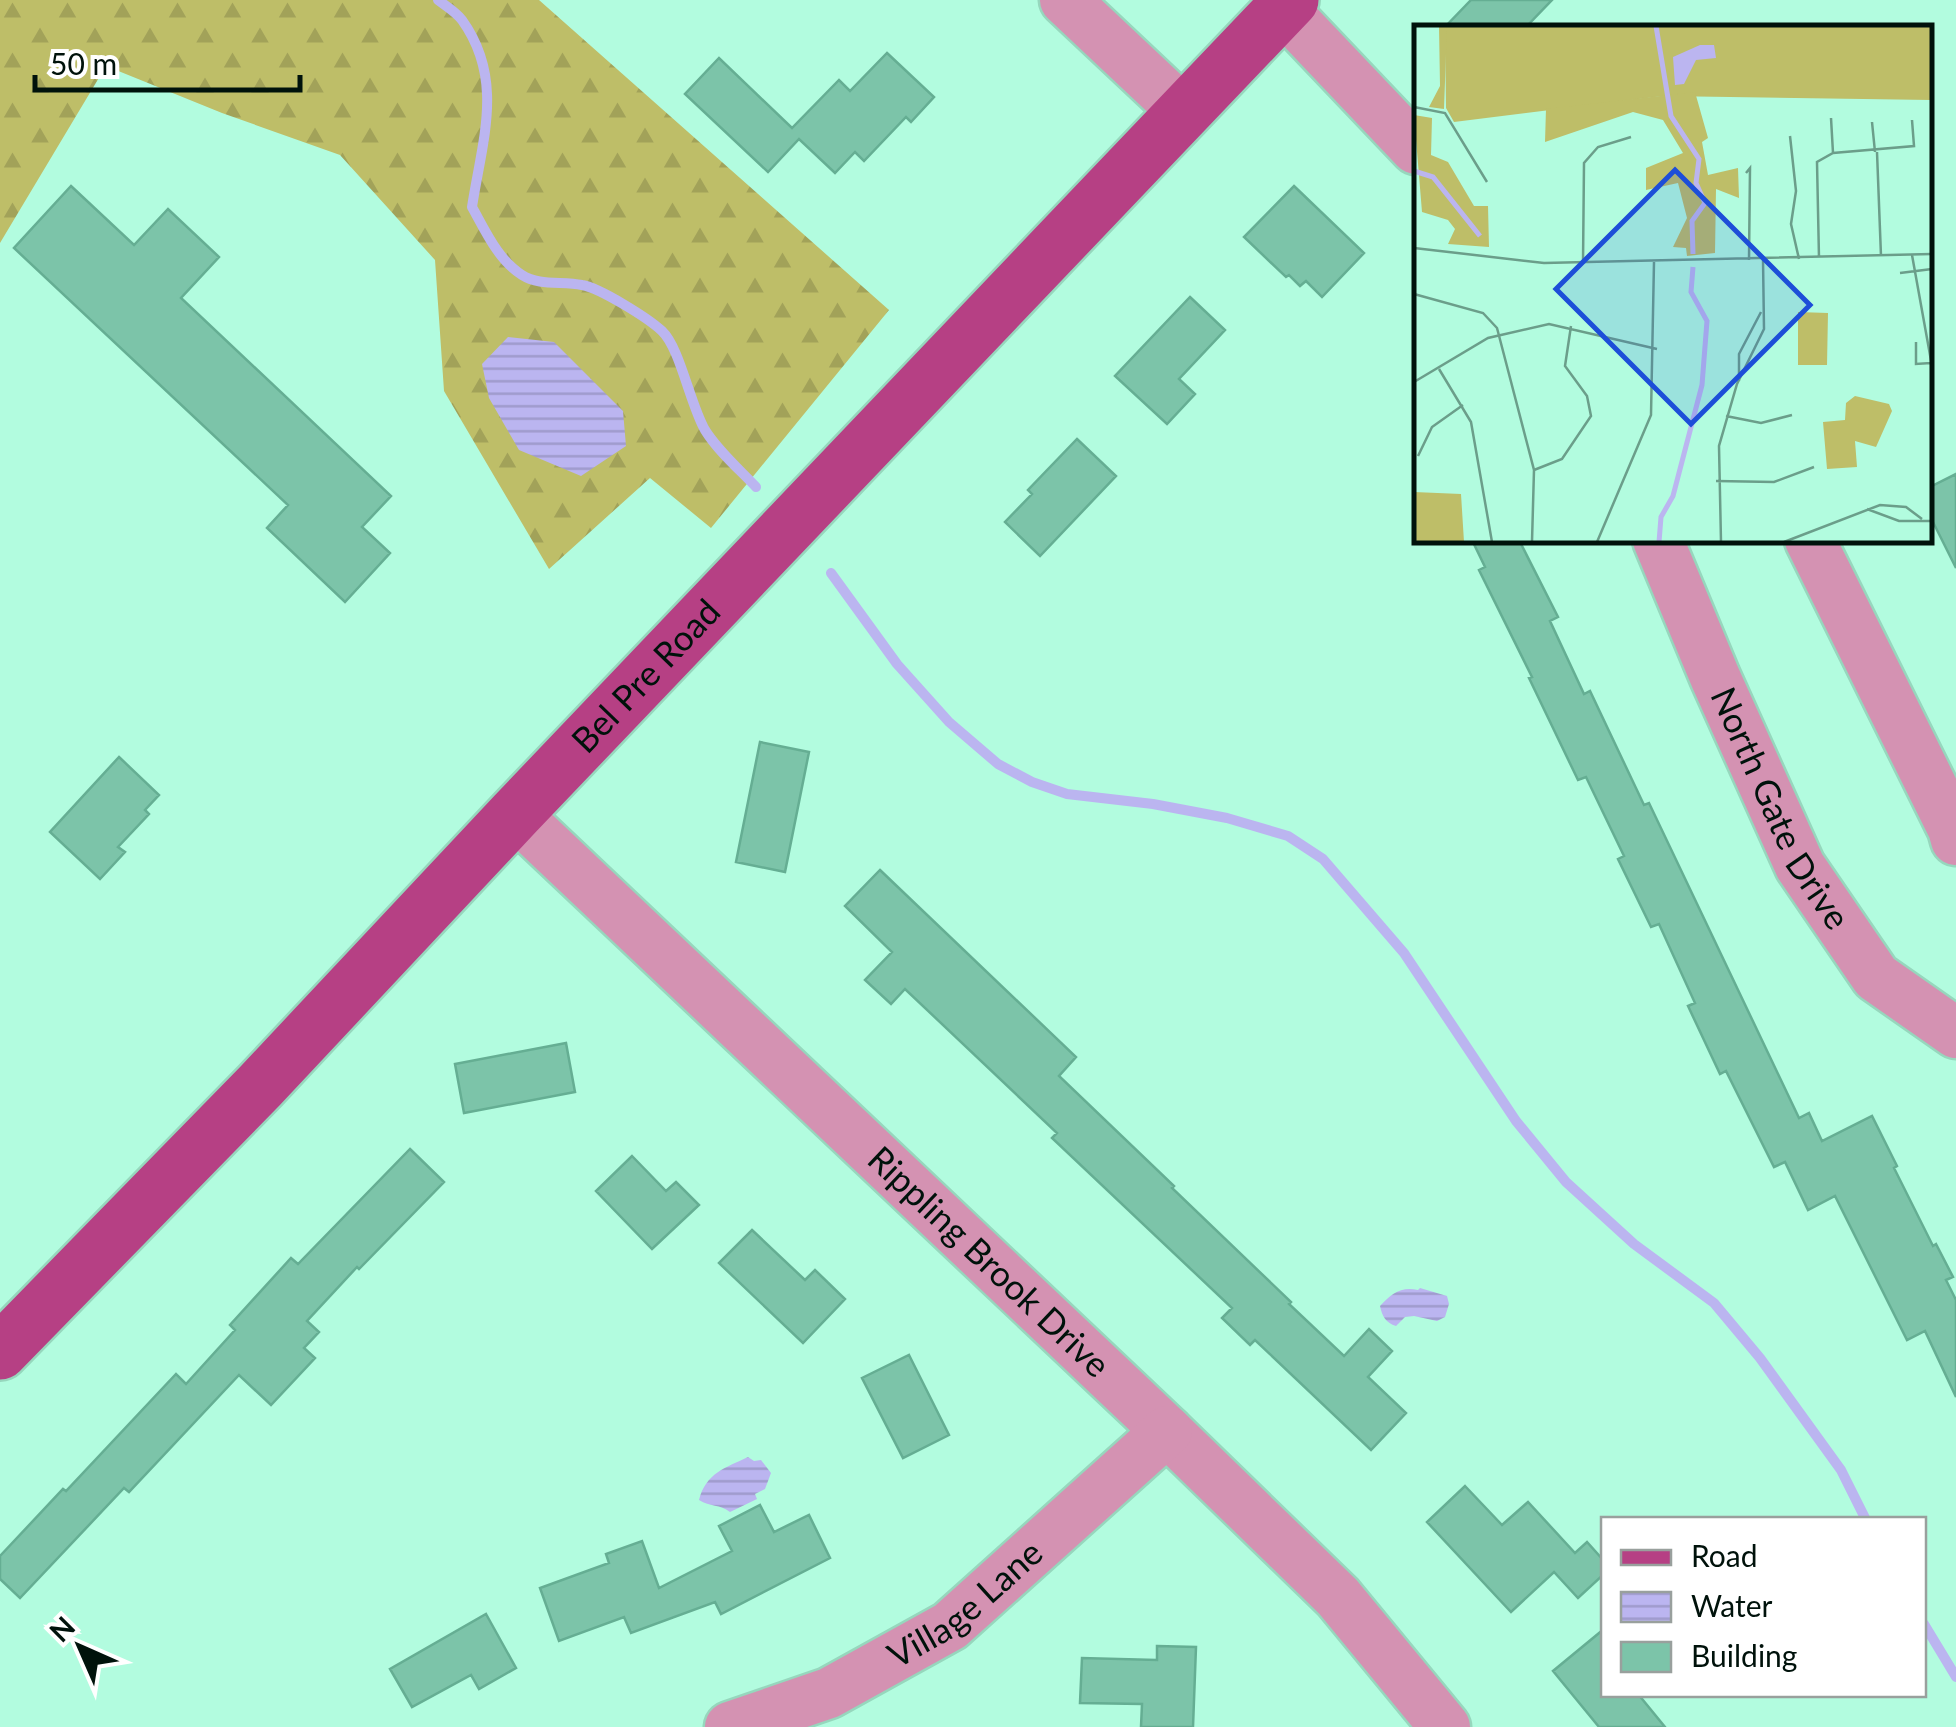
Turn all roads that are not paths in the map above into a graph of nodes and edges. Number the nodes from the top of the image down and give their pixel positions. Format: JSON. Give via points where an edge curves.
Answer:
{"nodes":[{"id":1,"x":1066,"y":0,"type":"edge"},
{"id":2,"x":1287,"y":5,"type":"edge"},
{"id":3,"x":1184,"y":112,"type":"junction"},
{"id":4,"x":1414,"y":147,"type":"edge"},
{"id":5,"x":1659,"y":542,"type":"edge"},
{"id":6,"x":1811,"y":542,"type":"edge"},
{"id":7,"x":515,"y":814,"type":"junction"},
{"id":8,"x":1956,"y":840,"type":"edge"},
{"id":9,"x":1956,"y":1033,"type":"edge"},
{"id":10,"x":4,"y":1339,"type":"edge"},
{"id":11,"x":1167,"y":1431,"type":"junction"},
{"id":12,"x":730,"y":1727,"type":"edge"},
{"id":13,"x":1445,"y":1727,"type":"edge"}],
"edges":[{"from":1,"to":3,"type":"street"},
{"from":2,"to":3,"type":"main road","name":"Bel Pre Road"},
{"from":2,"to":4,"type":"street"},
{"from":3,"to":7,"type":"main road","name":"Bel Pre Road"},
{"from":5,"to":9,"type":"street","name":"North Gate Drive","via":[[1800,866],[1876,977]]},
{"from":6,"to":8,"type":"street"},
{"from":7,"to":10,"type":"main road","name":"Bel Pre Road","via":[[260,1086]]},
{"from":7,"to":11,"type":"street","name":"Rippling Brook Drive"},
{"from":11,"to":12,"type":"street","name":"Village Lane","via":[[950,1626],[829,1693]]},
{"from":11,"to":13,"type":"street","name":"Rippling Brook Drive","via":[[1338,1597]]}]}
